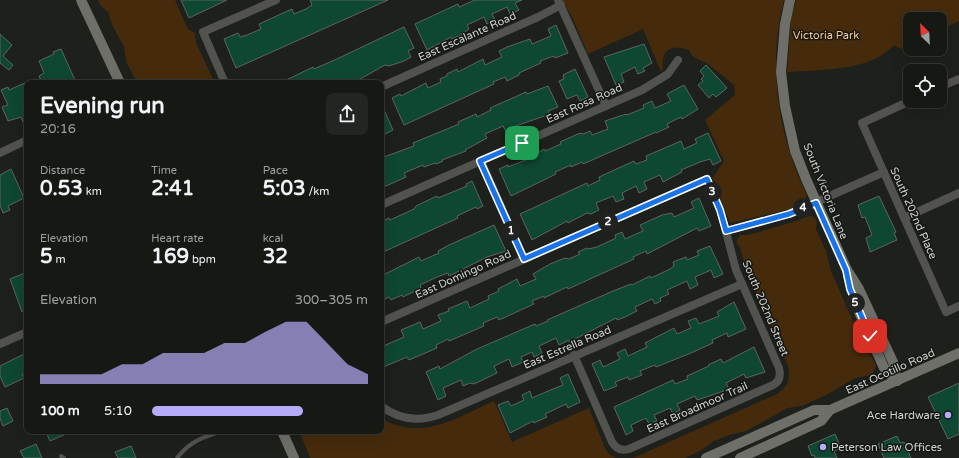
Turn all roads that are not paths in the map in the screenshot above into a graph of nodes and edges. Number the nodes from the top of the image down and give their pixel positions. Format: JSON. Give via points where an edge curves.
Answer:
{"nodes":[{"id":1,"x":81,"y":0,"type":"edge"},
{"id":2,"x":276,"y":0,"type":"edge"},
{"id":3,"x":790,"y":0,"type":"edge"},
{"id":4,"x":559,"y":2,"type":"edge"},
{"id":5,"x":678,"y":60,"type":"dead end"},
{"id":6,"x":959,"y":79,"type":"edge"},
{"id":7,"x":119,"y":80,"type":"edge"},
{"id":8,"x":224,"y":80,"type":"edge"},
{"id":9,"x":947,"y":84,"type":"edge"},
{"id":10,"x":384,"y":85,"type":"edge"},
{"id":11,"x":903,"y":104,"type":"edge"},
{"id":12,"x":606,"y":106,"type":"junction"},
{"id":13,"x":24,"y":141,"type":"edge"},
{"id":14,"x":0,"y":153,"type":"edge"},
{"id":15,"x":480,"y":161,"type":"junction"},
{"id":16,"x":884,"y":172,"type":"junction"},
{"id":17,"x":707,"y":179,"type":"joint"},
{"id":18,"x":959,"y":193,"type":"edge"},
{"id":19,"x":816,"y":203,"type":"junction"},
{"id":20,"x":384,"y":204,"type":"edge"},
{"id":21,"x":904,"y":218,"type":"junction"},
{"id":22,"x":726,"y":231,"type":"junction"},
{"id":23,"x":524,"y":259,"type":"junction"},
{"id":24,"x":742,"y":284,"type":"junction"},
{"id":25,"x":959,"y":306,"type":"edge"},
{"id":26,"x":384,"y":321,"type":"edge"},
{"id":27,"x":24,"y":333,"type":"edge"},
{"id":28,"x":0,"y":344,"type":"edge"},
{"id":29,"x":959,"y":353,"type":"edge"},
{"id":30,"x":574,"y":355,"type":"junction"},
{"id":31,"x":780,"y":378,"type":"joint"},
{"id":32,"x":897,"y":381,"type":"junction"},
{"id":33,"x":384,"y":408,"type":"edge"},
{"id":34,"x":830,"y":410,"type":"junction"},
{"id":35,"x":215,"y":434,"type":"edge"},
{"id":36,"x":283,"y":434,"type":"edge"},
{"id":37,"x":177,"y":458,"type":"edge"},
{"id":38,"x":294,"y":458,"type":"edge"},
{"id":39,"x":706,"y":458,"type":"edge"},
{"id":40,"x":740,"y":458,"type":"edge"}],
"edges":[{"from":1,"to":7,"type":"main road"},
{"from":2,"to":8,"type":"street","via":[[202,32]]},
{"from":3,"to":19,"type":"main road","name":"South Victoria Lane","via":[[781,72],[785,106],[795,150]]},
{"from":4,"to":10,"type":"street","name":"East Escalante Road","via":[[538,17]]},
{"from":4,"to":12,"type":"street"},
{"from":5,"to":12,"type":"street","name":"East Rosa Road","via":[[668,74],[656,82]]},
{"from":6,"to":9,"type":"street"},
{"from":11,"to":16,"type":"street","name":"South 202nd Place","via":[[862,123]]},
{"from":12,"to":15,"type":"street","name":"East Rosa Road"},
{"from":13,"to":14,"type":"street"},
{"from":15,"to":20,"type":"street","name":"East Rosa Road"},
{"from":15,"to":23,"type":"street"},
{"from":16,"to":19,"type":"street"},
{"from":16,"to":21,"type":"street","name":"South 202nd Place"},
{"from":17,"to":22,"type":"street","name":"South 202nd Street"},
{"from":17,"to":23,"type":"street","name":"East Domingo Road"},
{"from":18,"to":21,"type":"street"},
{"from":19,"to":22,"type":"street","via":[[789,214]]},
{"from":19,"to":32,"type":"main road","name":"South Victoria Lane","via":[[846,270],[856,305],[884,368]]},
{"from":21,"to":25,"type":"street","name":"South 202nd Place","via":[[946,312]]},
{"from":22,"to":24,"type":"street","name":"South 202nd Street"},
{"from":23,"to":26,"type":"street","name":"East Domingo Road"},
{"from":24,"to":30,"type":"street","name":"East Estrella Road"},
{"from":24,"to":31,"type":"street","name":"South 202nd Street","via":[[779,368]]},
{"from":27,"to":28,"type":"street"},
{"from":29,"to":32,"type":"main road","name":"East Ocotillo Road"},
{"from":30,"to":31,"type":"street","name":"East Broadmoor Trail","via":[[612,442],[619,449],[629,449],[773,386]]},
{"from":30,"to":33,"type":"street","name":"East Estrella Road","via":[[438,415],[416,419],[398,416]]},
{"from":32,"to":34,"type":"main road","name":"East Ocotillo Road"},
{"from":34,"to":39,"type":"main road","name":"East Ocotillo Road","via":[[814,410]]},
{"from":34,"to":40,"type":"main road","name":"East Ocotillo Road","via":[[821,421]]},
{"from":35,"to":37,"type":"lane","via":[[186,447]]},
{"from":36,"to":38,"type":"main road"}]}
